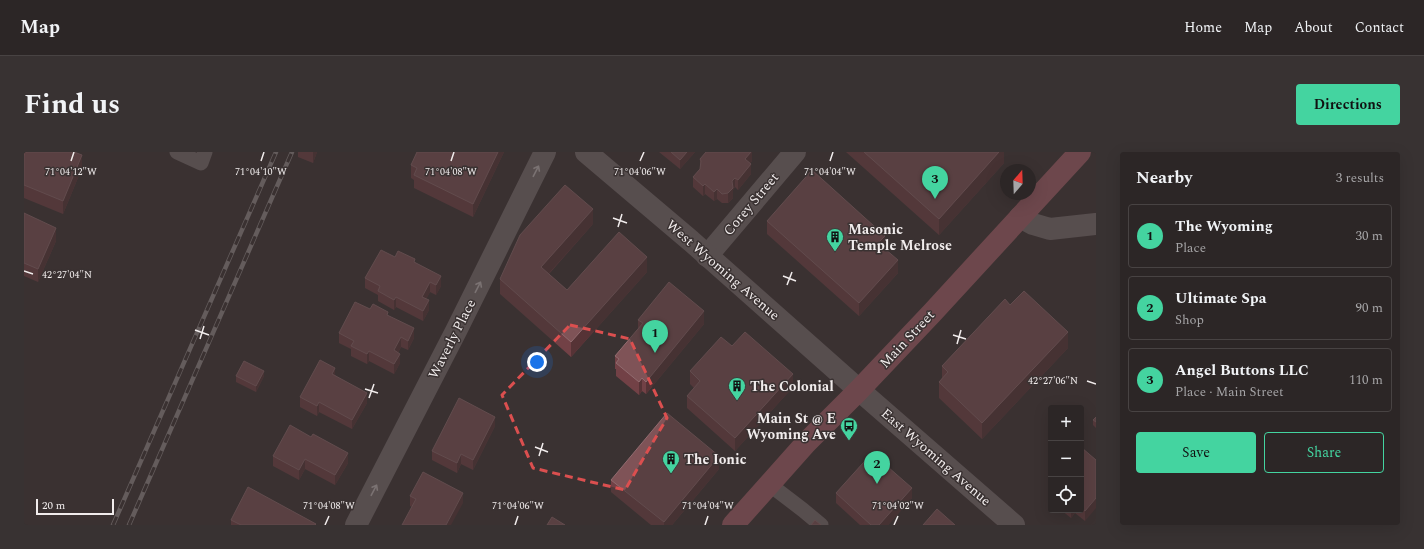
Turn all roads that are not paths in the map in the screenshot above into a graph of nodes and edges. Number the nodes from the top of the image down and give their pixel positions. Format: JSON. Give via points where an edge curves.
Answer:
{"nodes":[{"id":1,"x":177,"y":152,"type":"edge"},
{"id":2,"x":205,"y":152,"type":"edge"},
{"id":3,"x":545,"y":152,"type":"edge"},
{"id":4,"x":586,"y":152,"type":"edge"},
{"id":5,"x":794,"y":152,"type":"edge"},
{"id":6,"x":1080,"y":152,"type":"edge"},
{"id":7,"x":1020,"y":217,"type":"junction"},
{"id":8,"x":1096,"y":224,"type":"edge"},
{"id":9,"x":707,"y":256,"type":"junction"},
{"id":10,"x":859,"y":390,"type":"junction"},
{"id":11,"x":769,"y":484,"type":"junction"},
{"id":12,"x":356,"y":525,"type":"edge"},
{"id":13,"x":733,"y":525,"type":"edge"},
{"id":14,"x":821,"y":525,"type":"edge"},
{"id":15,"x":1014,"y":525,"type":"edge"}],
"edges":[{"from":1,"to":2,"type":"lane","via":[[201,162]]},
{"from":12,"to":3,"type":"street","name":"Waverly Place","one_way":true},
{"from":4,"to":9,"type":"street","name":"West Wyoming Avenue"},
{"from":5,"to":9,"type":"street","name":"Corey Street"},
{"from":6,"to":7,"type":"main road","name":"Main Street"},
{"from":7,"to":8,"type":"street","via":[[1050,229]]},
{"from":7,"to":10,"type":"main road","name":"Main Street"},
{"from":9,"to":10,"type":"street","name":"West Wyoming Avenue"},
{"from":10,"to":11,"type":"main road","name":"Main Street"},
{"from":10,"to":15,"type":"street","name":"East Wyoming Avenue"},
{"from":11,"to":13,"type":"main road","name":"Main Street"},
{"from":11,"to":14,"type":"lane"}]}
